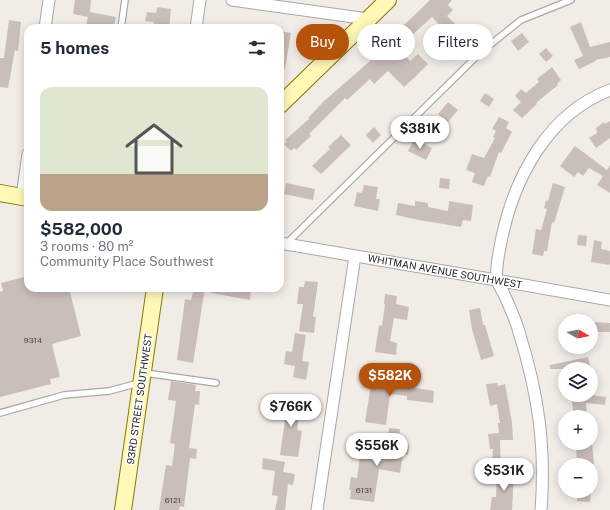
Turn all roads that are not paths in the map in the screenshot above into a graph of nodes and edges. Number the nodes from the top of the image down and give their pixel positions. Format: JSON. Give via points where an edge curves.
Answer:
{"nodes":[{"id":1,"x":49,"y":0,"type":"edge"},
{"id":2,"x":125,"y":0,"type":"edge"},
{"id":3,"x":200,"y":0,"type":"edge"},
{"id":4,"x":232,"y":0,"type":"edge"},
{"id":5,"x":388,"y":0,"type":"edge"},
{"id":6,"x":571,"y":0,"type":"edge"},
{"id":7,"x":276,"y":3,"type":"edge"},
{"id":8,"x":368,"y":19,"type":"junction"},
{"id":9,"x":46,"y":24,"type":"edge"},
{"id":10,"x":122,"y":24,"type":"edge"},
{"id":11,"x":197,"y":24,"type":"edge"},
{"id":12,"x":610,"y":90,"type":"edge"},
{"id":13,"x":284,"y":101,"type":"edge"},
{"id":14,"x":0,"y":192,"type":"edge"},
{"id":15,"x":24,"y":197,"type":"edge"},
{"id":16,"x":284,"y":243,"type":"edge"},
{"id":17,"x":284,"y":244,"type":"edge"},
{"id":18,"x":355,"y":256,"type":"junction"},
{"id":19,"x":496,"y":280,"type":"junction"},
{"id":20,"x":153,"y":292,"type":"edge"},
{"id":21,"x":610,"y":300,"type":"edge"},
{"id":22,"x":142,"y":377,"type":"junction"},
{"id":23,"x":216,"y":383,"type":"dead end"},
{"id":24,"x":0,"y":413,"type":"edge"},
{"id":25,"x":123,"y":510,"type":"edge"},
{"id":26,"x":317,"y":510,"type":"edge"},
{"id":27,"x":541,"y":510,"type":"edge"}],
"edges":[{"from":1,"to":9,"type":"street"},
{"from":2,"to":10,"type":"lane"},
{"from":3,"to":11,"type":"street"},
{"from":4,"to":7,"type":"street"},
{"from":5,"to":8,"type":"street"},
{"from":6,"to":16,"type":"lane","via":[[521,20],[481,52]]},
{"from":7,"to":8,"type":"street"},
{"from":8,"to":13,"type":"street"},
{"from":12,"to":19,"type":"street","via":[[573,110],[561,121],[549,133],[523,175],[507,213]]},
{"from":14,"to":15,"type":"street"},
{"from":17,"to":18,"type":"street","name":"WHITMAN AVENUE SOUTHWEST"},
{"from":18,"to":19,"type":"street","name":"WHITMAN AVENUE SOUTHWEST"},
{"from":18,"to":26,"type":"street"},
{"from":19,"to":21,"type":"street","name":"WHITMAN AVENUE SOUTHWEST"},
{"from":19,"to":27,"type":"street","via":[[514,316],[534,386],[542,437]]},
{"from":20,"to":22,"type":"street","name":"93RD STREET SOUTHWEST"},
{"from":22,"to":23,"type":"lane"},
{"from":22,"to":24,"type":"lane","via":[[109,391],[64,395]]},
{"from":22,"to":25,"type":"street","name":"93RD STREET SOUTHWEST"}]}
